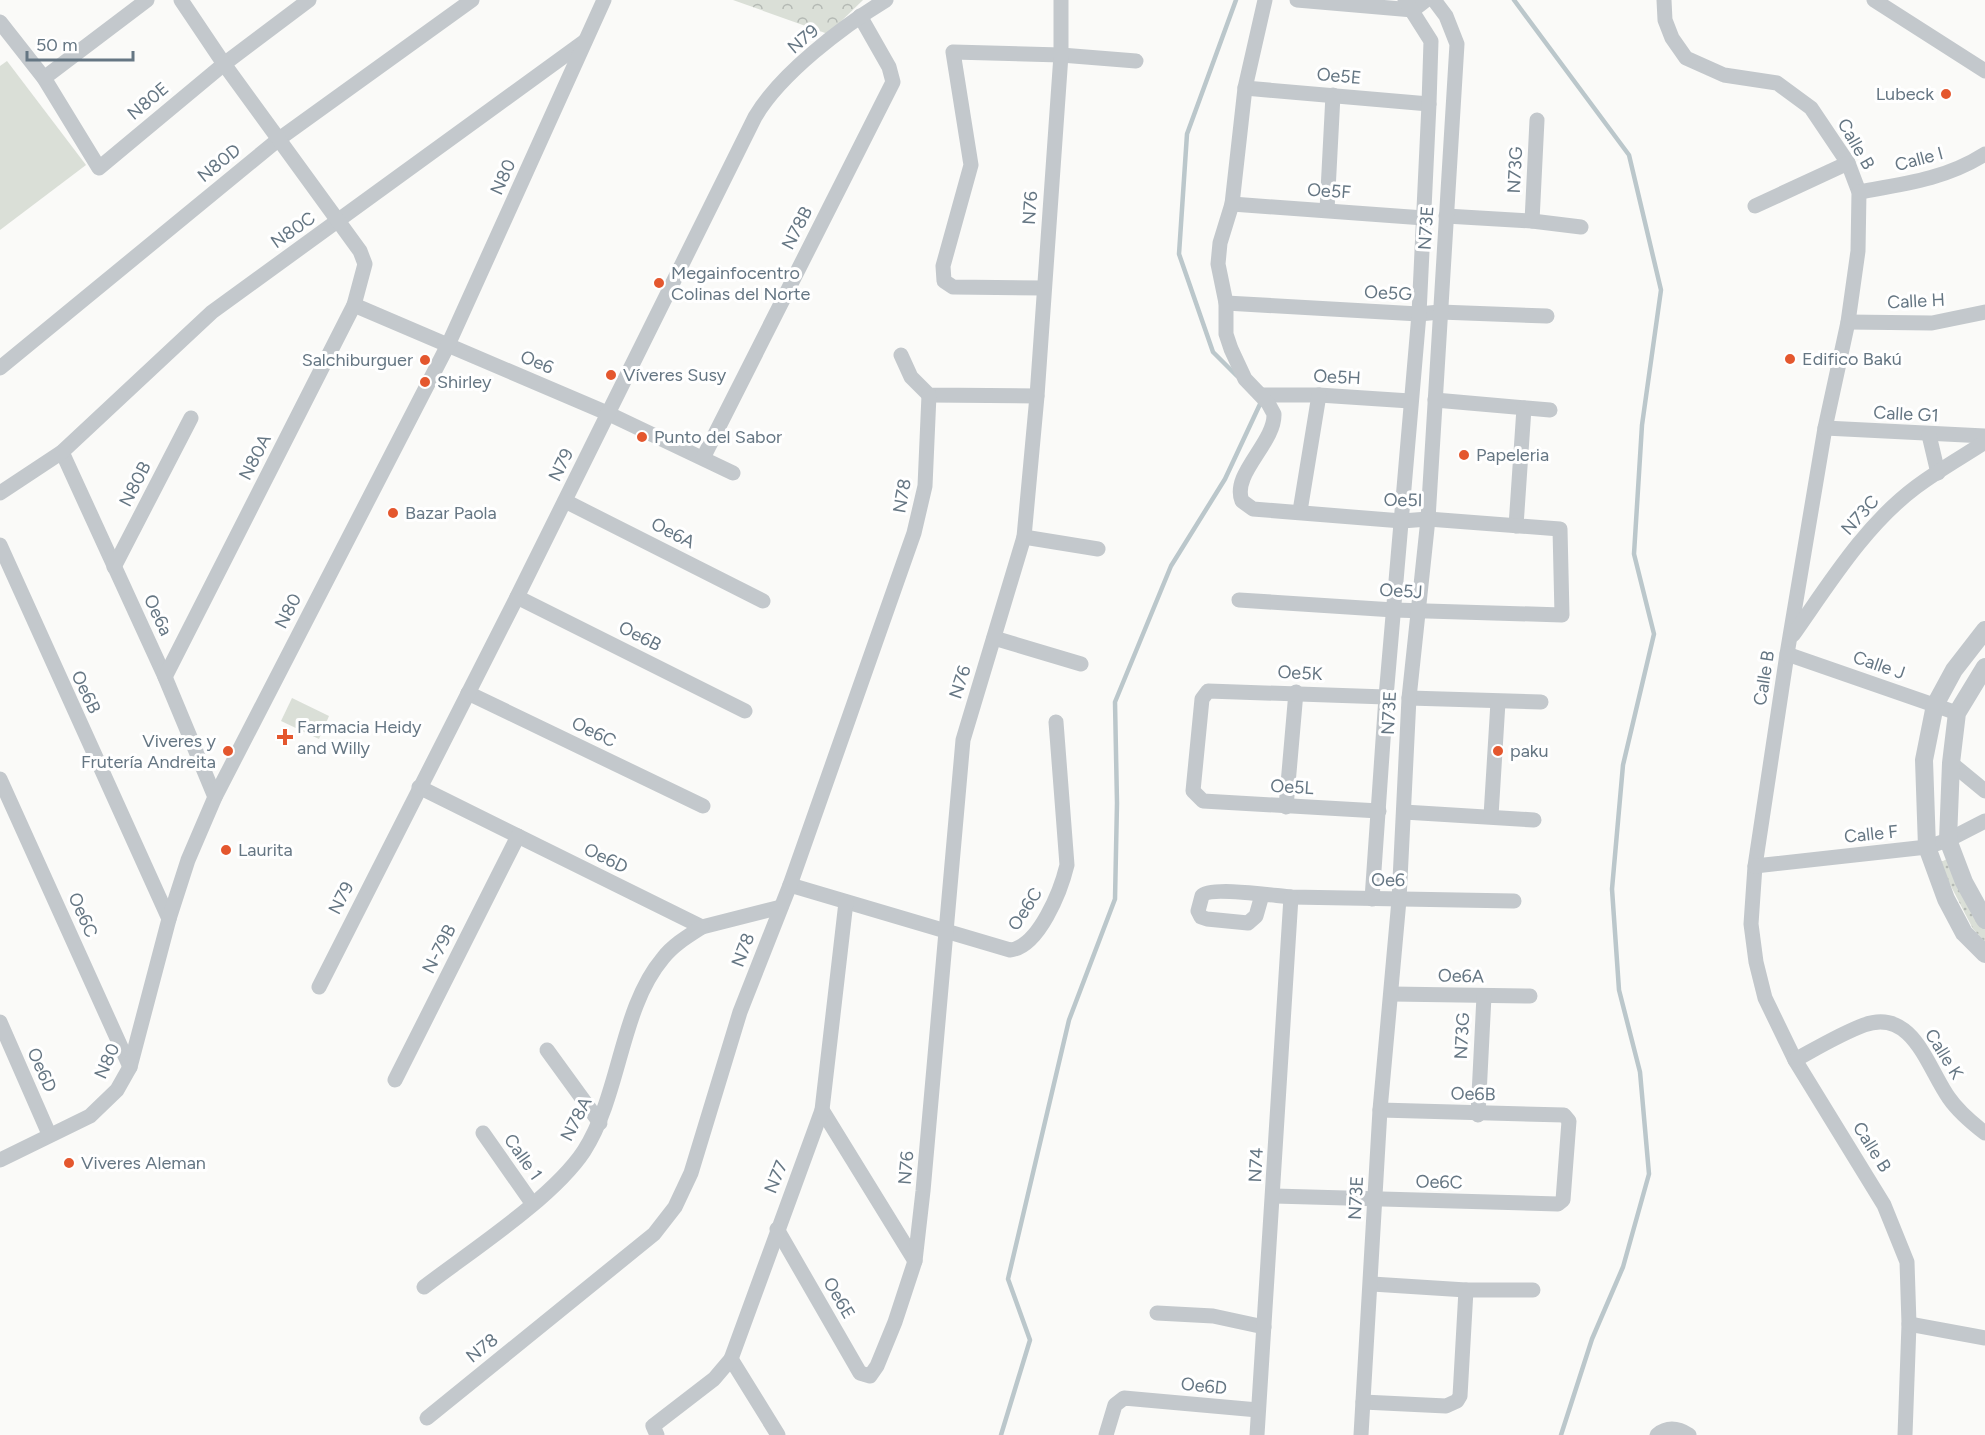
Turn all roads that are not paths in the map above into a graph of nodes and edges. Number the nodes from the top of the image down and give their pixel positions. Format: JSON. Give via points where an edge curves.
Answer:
{"nodes":[{"id":1,"x":147,"y":0,"type":"edge"},
{"id":2,"x":181,"y":0,"type":"edge"},
{"id":3,"x":309,"y":0,"type":"edge"},
{"id":4,"x":472,"y":0,"type":"edge"},
{"id":5,"x":604,"y":0,"type":"edge"},
{"id":6,"x":886,"y":0,"type":"edge"},
{"id":7,"x":1061,"y":0,"type":"edge"},
{"id":8,"x":1265,"y":0,"type":"edge"},
{"id":9,"x":1297,"y":0,"type":"edge"},
{"id":10,"x":1426,"y":0,"type":"edge"},
{"id":11,"x":1434,"y":0,"type":"edge"},
{"id":12,"x":1664,"y":0,"type":"edge"},
{"id":13,"x":1874,"y":0,"type":"edge"},
{"id":14,"x":1409,"y":5,"type":"edge"},
{"id":15,"x":860,"y":16,"type":"junction"},
{"id":16,"x":0,"y":22,"type":"edge"},
{"id":17,"x":587,"y":39,"type":"junction"},
{"id":18,"x":1060,"y":55,"type":"junction"},
{"id":19,"x":1136,"y":60,"type":"dead end"},
{"id":20,"x":224,"y":64,"type":"junction"},
{"id":21,"x":1985,"y":71,"type":"edge"},
{"id":22,"x":44,"y":78,"type":"junction"},
{"id":23,"x":1245,"y":88,"type":"junction"},
{"id":24,"x":1333,"y":95,"type":"junction"},
{"id":25,"x":1429,"y":104,"type":"junction"},
{"id":26,"x":1537,"y":120,"type":"dead end"},
{"id":27,"x":279,"y":139,"type":"junction"},
{"id":28,"x":1985,"y":154,"type":"edge"},
{"id":29,"x":1848,"y":163,"type":"junction"},
{"id":30,"x":1859,"y":192,"type":"junction"},
{"id":31,"x":1232,"y":204,"type":"junction"},
{"id":32,"x":1755,"y":206,"type":"dead end"},
{"id":33,"x":1327,"y":210,"type":"junction"},
{"id":34,"x":1446,"y":216,"type":"junction"},
{"id":35,"x":1424,"y":218,"type":"junction"},
{"id":36,"x":1532,"y":221,"type":"junction"},
{"id":37,"x":338,"y":222,"type":"junction"},
{"id":38,"x":1581,"y":227,"type":"dead end"},
{"id":39,"x":1043,"y":288,"type":"junction"},
{"id":40,"x":1226,"y":303,"type":"junction"},
{"id":41,"x":354,"y":305,"type":"junction"},
{"id":42,"x":1440,"y":312,"type":"junction"},
{"id":43,"x":1985,"y":312,"type":"edge"},
{"id":44,"x":1419,"y":314,"type":"junction"},
{"id":45,"x":1547,"y":316,"type":"dead end"},
{"id":46,"x":1848,"y":322,"type":"junction"},
{"id":47,"x":448,"y":345,"type":"junction"},
{"id":48,"x":901,"y":355,"type":"dead end"},
{"id":49,"x":0,"y":368,"type":"edge"},
{"id":50,"x":929,"y":395,"type":"junction"},
{"id":51,"x":1262,"y":395,"type":"junction"},
{"id":52,"x":1318,"y":395,"type":"junction"},
{"id":53,"x":1037,"y":396,"type":"junction"},
{"id":54,"x":1435,"y":400,"type":"junction"},
{"id":55,"x":1410,"y":401,"type":"junction"},
{"id":56,"x":1524,"y":408,"type":"junction"},
{"id":57,"x":1550,"y":410,"type":"dead end"},
{"id":58,"x":607,"y":413,"type":"junction"},
{"id":59,"x":190,"y":418,"type":"dead end"},
{"id":60,"x":1825,"y":428,"type":"junction"},
{"id":61,"x":1929,"y":435,"type":"junction"},
{"id":62,"x":1985,"y":436,"type":"edge"},
{"id":63,"x":1985,"y":442,"type":"edge"},
{"id":64,"x":62,"y":452,"type":"junction"},
{"id":65,"x":703,"y":458,"type":"junction"},
{"id":66,"x":1938,"y":473,"type":"junction"},
{"id":67,"x":733,"y":474,"type":"dead end"},
{"id":68,"x":0,"y":493,"type":"edge"},
{"id":69,"x":565,"y":501,"type":"junction"},
{"id":70,"x":1300,"y":511,"type":"junction"},
{"id":71,"x":1428,"y":519,"type":"junction"},
{"id":72,"x":1402,"y":521,"type":"junction"},
{"id":73,"x":1516,"y":526,"type":"junction"},
{"id":74,"x":1024,"y":537,"type":"junction"},
{"id":75,"x":0,"y":545,"type":"edge"},
{"id":76,"x":1098,"y":549,"type":"dead end"},
{"id":77,"x":114,"y":567,"type":"junction"},
{"id":78,"x":517,"y":597,"type":"junction"},
{"id":79,"x":1239,"y":600,"type":"dead end"},
{"id":80,"x":763,"y":601,"type":"dead end"},
{"id":81,"x":1394,"y":610,"type":"junction"},
{"id":82,"x":1416,"y":611,"type":"junction"},
{"id":83,"x":1562,"y":615,"type":"joint"},
{"id":84,"x":1985,"y":630,"type":"edge"},
{"id":85,"x":994,"y":638,"type":"junction"},
{"id":86,"x":1788,"y":647,"type":"junction"},
{"id":87,"x":1082,"y":664,"type":"dead end"},
{"id":88,"x":1985,"y":667,"type":"edge"},
{"id":89,"x":165,"y":677,"type":"junction"},
{"id":90,"x":1296,"y":692,"type":"junction"},
{"id":91,"x":468,"y":693,"type":"junction"},
{"id":92,"x":1386,"y":697,"type":"junction"},
{"id":93,"x":1409,"y":698,"type":"junction"},
{"id":94,"x":1498,"y":702,"type":"junction"},
{"id":95,"x":1541,"y":702,"type":"dead end"},
{"id":96,"x":1935,"y":705,"type":"junction"},
{"id":97,"x":745,"y":711,"type":"dead end"},
{"id":98,"x":1957,"y":713,"type":"junction"},
{"id":99,"x":1056,"y":722,"type":"dead end"},
{"id":100,"x":1951,"y":763,"type":"junction"},
{"id":101,"x":0,"y":779,"type":"edge"},
{"id":102,"x":419,"y":787,"type":"junction"},
{"id":103,"x":1985,"y":791,"type":"edge"},
{"id":104,"x":214,"y":797,"type":"junction"},
{"id":105,"x":1203,"y":801,"type":"joint"},
{"id":106,"x":703,"y":806,"type":"dead end"},
{"id":107,"x":1286,"y":807,"type":"junction"},
{"id":108,"x":1379,"y":811,"type":"junction"},
{"id":109,"x":1404,"y":812,"type":"junction"},
{"id":110,"x":1491,"y":816,"type":"junction"},
{"id":111,"x":1534,"y":820,"type":"dead end"},
{"id":112,"x":1985,"y":821,"type":"edge"},
{"id":113,"x":518,"y":836,"type":"junction"},
{"id":114,"x":1948,"y":840,"type":"junction"},
{"id":115,"x":1927,"y":847,"type":"junction"},
{"id":116,"x":1755,"y":866,"type":"junction"},
{"id":117,"x":790,"y":885,"type":"junction"},
{"id":118,"x":1262,"y":895,"type":"dead end"},
{"id":119,"x":1292,"y":897,"type":"junction"},
{"id":120,"x":1372,"y":899,"type":"junction"},
{"id":121,"x":1399,"y":900,"type":"junction"},
{"id":122,"x":1514,"y":901,"type":"dead end"},
{"id":123,"x":846,"y":902,"type":"junction"},
{"id":124,"x":781,"y":907,"type":"junction"},
{"id":125,"x":169,"y":919,"type":"junction"},
{"id":126,"x":1985,"y":920,"type":"edge"},
{"id":127,"x":702,"y":927,"type":"junction"},
{"id":128,"x":946,"y":931,"type":"junction"},
{"id":129,"x":1985,"y":954,"type":"edge"},
{"id":130,"x":319,"y":987,"type":"dead end"},
{"id":131,"x":1392,"y":994,"type":"junction"},
{"id":132,"x":1484,"y":996,"type":"junction"},
{"id":133,"x":1530,"y":996,"type":"dead end"},
{"id":134,"x":0,"y":1022,"type":"edge"},
{"id":135,"x":548,"y":1050,"type":"dead end"},
{"id":136,"x":1795,"y":1060,"type":"junction"},
{"id":137,"x":130,"y":1067,"type":"junction"},
{"id":138,"x":395,"y":1080,"type":"dead end"},
{"id":139,"x":822,"y":1110,"type":"junction"},
{"id":140,"x":1380,"y":1110,"type":"junction"},
{"id":141,"x":1478,"y":1115,"type":"junction"},
{"id":142,"x":600,"y":1123,"type":"junction"},
{"id":143,"x":483,"y":1133,"type":"dead end"},
{"id":144,"x":1985,"y":1133,"type":"edge"},
{"id":145,"x":49,"y":1134,"type":"junction"},
{"id":146,"x":0,"y":1160,"type":"edge"},
{"id":147,"x":1274,"y":1196,"type":"junction"},
{"id":148,"x":1564,"y":1197,"type":"joint"},
{"id":149,"x":1375,"y":1200,"type":"junction"},
{"id":150,"x":532,"y":1203,"type":"junction"},
{"id":151,"x":777,"y":1229,"type":"junction"},
{"id":152,"x":915,"y":1261,"type":"junction"},
{"id":153,"x":1372,"y":1284,"type":"junction"},
{"id":154,"x":424,"y":1287,"type":"dead end"},
{"id":155,"x":1466,"y":1290,"type":"junction"},
{"id":156,"x":1533,"y":1290,"type":"dead end"},
{"id":157,"x":1156,"y":1314,"type":"dead end"},
{"id":158,"x":1909,"y":1324,"type":"junction"},
{"id":159,"x":1264,"y":1327,"type":"junction"},
{"id":160,"x":1985,"y":1338,"type":"edge"},
{"id":161,"x":731,"y":1359,"type":"junction"},
{"id":162,"x":874,"y":1372,"type":"joint"},
{"id":163,"x":1363,"y":1402,"type":"junction"},
{"id":164,"x":1258,"y":1410,"type":"junction"},
{"id":165,"x":427,"y":1418,"type":"dead end"},
{"id":166,"x":655,"y":1430,"type":"edge"},
{"id":167,"x":778,"y":1435,"type":"edge"},
{"id":168,"x":1106,"y":1435,"type":"edge"},
{"id":169,"x":1257,"y":1435,"type":"edge"},
{"id":170,"x":1360,"y":1435,"type":"edge"},
{"id":171,"x":1657,"y":1435,"type":"edge"},
{"id":172,"x":1689,"y":1435,"type":"edge"},
{"id":173,"x":1905,"y":1435,"type":"edge"}],
"edges":[{"from":1,"to":22,"type":"street"},
{"from":2,"to":20,"type":"street"},
{"from":3,"to":20,"type":"street","name":"N80E"},
{"from":4,"to":27,"type":"street","name":"N80D"},
{"from":5,"to":17,"type":"street"},
{"from":6,"to":15,"type":"street","name":"N79"},
{"from":7,"to":18,"type":"street","name":"N76"},
{"from":8,"to":23,"type":"street"},
{"from":9,"to":14,"type":"street"},
{"from":10,"to":14,"type":"street"},
{"from":11,"to":34,"type":"street","name":"N73E","via":[[1446,16],[1457,44]]},
{"from":12,"to":29,"type":"street","name":"Calle B","via":[[1665,20],[1686,58],[1724,75],[1777,83],[1811,108]]},
{"from":13,"to":21,"type":"street"},
{"from":14,"to":25,"type":"street","name":"N73E","via":[[1431,41]]},
{"from":15,"to":58,"type":"street","name":"N79","via":[[779,83],[764,102]]},
{"from":15,"to":65,"type":"street","name":"N78B","via":[[893,82]]},
{"from":16,"to":22,"type":"street"},
{"from":17,"to":37,"type":"street","name":"N80C"},
{"from":17,"to":47,"type":"street","name":"N80"},
{"from":18,"to":19,"type":"street"},
{"from":18,"to":39,"type":"street","name":"N76"},
{"from":18,"to":39,"type":"street","via":[[953,52],[971,165],[944,266],[944,281],[953,287]]},
{"from":20,"to":22,"type":"street","name":"N80E","via":[[99,168]]},
{"from":20,"to":27,"type":"street"},
{"from":23,"to":24,"type":"street","name":"Oe5E"},
{"from":23,"to":31,"type":"street"},
{"from":24,"to":25,"type":"street","name":"Oe5E"},
{"from":24,"to":33,"type":"street"},
{"from":25,"to":35,"type":"street","name":"N73E"},
{"from":26,"to":36,"type":"street","name":"N73G"},
{"from":27,"to":37,"type":"street"},
{"from":27,"to":49,"type":"street","name":"N80D"},
{"from":28,"to":30,"type":"street","name":"Calle I","via":[[1928,180]]},
{"from":29,"to":30,"type":"street","name":"Calle B"},
{"from":29,"to":32,"type":"street"},
{"from":30,"to":46,"type":"street","name":"Calle B","via":[[1858,251]]},
{"from":31,"to":33,"type":"street","name":"Oe5F"},
{"from":31,"to":40,"type":"street","via":[[1218,256]]},
{"from":33,"to":35,"type":"street","name":"Oe5F"},
{"from":34,"to":36,"type":"street"},
{"from":34,"to":42,"type":"street","name":"N73E"},
{"from":35,"to":44,"type":"street","name":"N73E"},
{"from":36,"to":38,"type":"street"},
{"from":37,"to":41,"type":"street","name":"N80A","via":[[365,264]]},
{"from":37,"to":64,"type":"street","name":"N80C","via":[[212,312]]},
{"from":39,"to":53,"type":"street","name":"N76"},
{"from":40,"to":44,"type":"street","name":"Oe5G"},
{"from":40,"to":51,"type":"street","via":[[1226,334],[1231,349],[1245,379]]},
{"from":41,"to":47,"type":"street","name":"Oe6"},
{"from":41,"to":89,"type":"street","name":"N80A"},
{"from":42,"to":44,"type":"street","name":"Oe5G"},
{"from":42,"to":45,"type":"street","name":"Oe5G"},
{"from":42,"to":54,"type":"street","name":"N73E"},
{"from":43,"to":46,"type":"street","name":"Calle H","via":[[1932,323]]},
{"from":44,"to":55,"type":"street","name":"N73E"},
{"from":46,"to":60,"type":"street","name":"Calle B"},
{"from":47,"to":58,"type":"street","name":"Oe6"},
{"from":47,"to":104,"type":"street","name":"N80"},
{"from":48,"to":50,"type":"street","via":[[911,377]]},
{"from":50,"to":53,"type":"street"},
{"from":50,"to":117,"type":"street","name":"N78","via":[[922,508]]},
{"from":51,"to":52,"type":"street","name":"Oe5H"},
{"from":51,"to":70,"type":"street","name":"Oe5I","via":[[1274,420],[1239,487],[1239,495],[1253,509]]},
{"from":52,"to":55,"type":"street","name":"Oe5H"},
{"from":52,"to":70,"type":"street"},
{"from":53,"to":74,"type":"street","name":"N76"},
{"from":54,"to":56,"type":"street"},
{"from":54,"to":71,"type":"street","name":"N73E"},
{"from":55,"to":72,"type":"street","name":"N73E"},
{"from":56,"to":57,"type":"street"},
{"from":56,"to":73,"type":"street"},
{"from":58,"to":65,"type":"street","name":"Oe6"},
{"from":58,"to":69,"type":"street","name":"N79"},
{"from":59,"to":77,"type":"street","name":"N80B"},
{"from":60,"to":61,"type":"street","name":"Calle G1"},
{"from":60,"to":86,"type":"street","name":"Calle B"},
{"from":61,"to":62,"type":"street","name":"Calle G1"},
{"from":61,"to":66,"type":"street"},
{"from":63,"to":66,"type":"street","name":"N73C"},
{"from":64,"to":68,"type":"street","name":"N80C"},
{"from":64,"to":77,"type":"street","name":"Oe6a"},
{"from":65,"to":67,"type":"street","name":"Oe6"},
{"from":66,"to":86,"type":"street","name":"N73C","via":[[1880,520],[1841,568]]},
{"from":69,"to":78,"type":"street","name":"N79"},
{"from":69,"to":80,"type":"street","name":"Oe6A"},
{"from":70,"to":72,"type":"street","name":"Oe5I"},
{"from":71,"to":72,"type":"street","name":"Oe5I"},
{"from":71,"to":73,"type":"street","name":"Oe5I"},
{"from":71,"to":82,"type":"street","name":"N73E"},
{"from":72,"to":81,"type":"street","name":"N73E"},
{"from":73,"to":83,"type":"street","name":"Oe5I","via":[[1560,529]]},
{"from":74,"to":76,"type":"street"},
{"from":74,"to":85,"type":"street","name":"N76"},
{"from":75,"to":125,"type":"street","name":"Oe6B"},
{"from":77,"to":89,"type":"street","name":"Oe6a"},
{"from":78,"to":91,"type":"street","name":"N79"},
{"from":78,"to":97,"type":"street","name":"Oe6B"},
{"from":79,"to":81,"type":"street","name":"Oe5J"},
{"from":81,"to":82,"type":"street","name":"Oe5J"},
{"from":81,"to":92,"type":"street","name":"N73E"},
{"from":82,"to":83,"type":"street","name":"Oe5J"},
{"from":82,"to":93,"type":"street","name":"N73E"},
{"from":84,"to":96,"type":"street","via":[[1954,670]]},
{"from":85,"to":87,"type":"street"},
{"from":85,"to":128,"type":"street","name":"N76","via":[[963,740]]},
{"from":86,"to":96,"type":"street","name":"Calle J"},
{"from":86,"to":116,"type":"street","name":"Calle B"},
{"from":88,"to":98,"type":"street"},
{"from":89,"to":104,"type":"street","name":"Oe6a"},
{"from":90,"to":92,"type":"street","name":"Oe5K"},
{"from":90,"to":105,"type":"street","name":"Oe5K","via":[[1212,689],[1204,693],[1193,791]]},
{"from":90,"to":107,"type":"street"},
{"from":91,"to":102,"type":"street","name":"N79"},
{"from":91,"to":106,"type":"street","name":"Oe6C"},
{"from":92,"to":108,"type":"street","name":"N73E"},
{"from":93,"to":94,"type":"street"},
{"from":93,"to":109,"type":"street","name":"N73E"},
{"from":94,"to":95,"type":"street"},
{"from":94,"to":110,"type":"street"},
{"from":96,"to":98,"type":"street","name":"Calle J"},
{"from":96,"to":115,"type":"street","via":[[1924,760]]},
{"from":98,"to":100,"type":"street"},
{"from":99,"to":128,"type":"street","name":"Oe6C","via":[[1066,865],[1062,886],[1051,908],[1025,946],[1017,950]]},
{"from":100,"to":103,"type":"street"},
{"from":100,"to":114,"type":"street"},
{"from":101,"to":137,"type":"street","name":"Oe6C"},
{"from":102,"to":113,"type":"street","name":"Oe6D"},
{"from":102,"to":130,"type":"street","name":"N79"},
{"from":104,"to":125,"type":"street","name":"N80"},
{"from":105,"to":107,"type":"street","name":"Oe5L"},
{"from":107,"to":108,"type":"street","name":"Oe5L"},
{"from":108,"to":120,"type":"street","name":"N73E"},
{"from":109,"to":110,"type":"street"},
{"from":109,"to":121,"type":"street","name":"N73E"},
{"from":110,"to":111,"type":"street"},
{"from":112,"to":114,"type":"street","name":"Calle F"},
{"from":113,"to":127,"type":"street","name":"Oe6D"},
{"from":113,"to":138,"type":"street","name":"N-79B"},
{"from":114,"to":115,"type":"street","name":"Calle F"},
{"from":114,"to":126,"type":"street","via":[[1964,882]]},
{"from":115,"to":116,"type":"street","name":"Calle F"},
{"from":115,"to":129,"type":"street","via":[[1946,899],[1964,933]]},
{"from":116,"to":136,"type":"street","name":"Calle B","via":[[1751,924],[1755,963],[1765,999]]},
{"from":117,"to":123,"type":"street","name":"Oe6C"},
{"from":117,"to":124,"type":"street","name":"N78"},
{"from":118,"to":119,"type":"street","name":"Oe6"},
{"from":119,"to":120,"type":"street","name":"Oe6"},
{"from":119,"to":147,"type":"street","name":"N74"},
{"from":120,"to":121,"type":"street","name":"Oe6"},
{"from":121,"to":122,"type":"street","name":"Oe6"},
{"from":121,"to":131,"type":"street","name":"N73E"},
{"from":123,"to":128,"type":"street","name":"Oe6C"},
{"from":123,"to":139,"type":"street","name":"N77"},
{"from":124,"to":127,"type":"street"},
{"from":124,"to":165,"type":"street","name":"N78","via":[[740,1012],[691,1173],[675,1207],[654,1234]]},
{"from":125,"to":137,"type":"street","name":"N80"},
{"from":127,"to":142,"type":"street","name":"N78A","via":[[664,956],[643,990]]},
{"from":128,"to":152,"type":"street","name":"N76"},
{"from":131,"to":132,"type":"street","name":"Oe6A"},
{"from":131,"to":140,"type":"street","name":"N73E"},
{"from":132,"to":133,"type":"street","name":"Oe6A"},
{"from":132,"to":141,"type":"street","name":"N73G"},
{"from":134,"to":145,"type":"street","name":"Oe6D"},
{"from":135,"to":142,"type":"street"},
{"from":136,"to":144,"type":"street","name":"Calle K","via":[[1865,1024],[1892,1024],[1915,1039],[1949,1098]]},
{"from":136,"to":158,"type":"street","name":"Calle B","via":[[1884,1205],[1898,1235],[1907,1262]]},
{"from":137,"to":145,"type":"street","name":"N80","via":[[106,1103],[90,1116]]},
{"from":139,"to":151,"type":"street","name":"N77"},
{"from":139,"to":152,"type":"street"},
{"from":140,"to":141,"type":"street","name":"Oe6B"},
{"from":140,"to":149,"type":"street","name":"N73E"},
{"from":141,"to":148,"type":"street","name":"Oe6B","via":[[1564,1115],[1569,1121]]},
{"from":142,"to":150,"type":"street","name":"N78A","via":[[570,1168]]},
{"from":143,"to":150,"type":"street","name":"Calle 1"},
{"from":145,"to":146,"type":"street","name":"N80"},
{"from":147,"to":149,"type":"street","name":"Oe6C"},
{"from":147,"to":159,"type":"street","name":"N74"},
{"from":148,"to":149,"type":"street","name":"Oe6C","via":[[1558,1204]]},
{"from":149,"to":153,"type":"street","name":"N73E"},
{"from":150,"to":154,"type":"street","name":"N78A"},
{"from":151,"to":161,"type":"street","name":"N77"},
{"from":151,"to":162,"type":"street","name":"Oe6E","via":[[860,1373],[866,1377]]},
{"from":152,"to":162,"type":"street","name":"N76"},
{"from":153,"to":155,"type":"street"},
{"from":153,"to":163,"type":"street","name":"N73E"},
{"from":155,"to":156,"type":"street"},
{"from":155,"to":163,"type":"street","via":[[1457,1401],[1446,1406]]},
{"from":157,"to":159,"type":"street","via":[[1213,1316]]},
{"from":158,"to":160,"type":"street"},
{"from":158,"to":173,"type":"street","name":"Calle B"},
{"from":159,"to":164,"type":"street","name":"N74"},
{"from":161,"to":166,"type":"street","name":"N77","via":[[714,1379]]},
{"from":161,"to":167,"type":"street"},
{"from":163,"to":170,"type":"street","name":"N73E"},
{"from":164,"to":168,"type":"street","name":"Oe6D","via":[[1124,1398],[1118,1401]]},
{"from":164,"to":169,"type":"street","name":"N74"},
{"from":171,"to":172,"type":"street","via":[[1678,1428]]}]}
